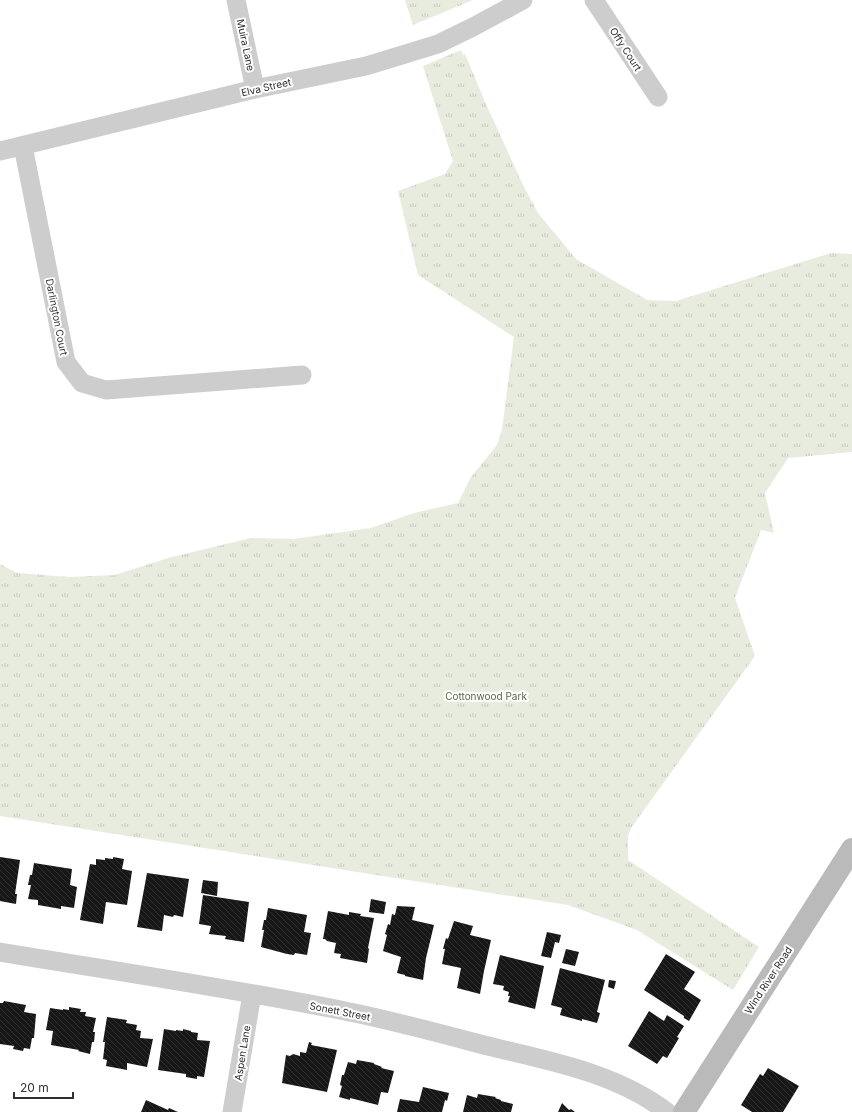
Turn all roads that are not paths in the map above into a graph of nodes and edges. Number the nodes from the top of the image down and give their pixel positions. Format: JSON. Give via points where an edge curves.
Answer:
{"nodes":[{"id":1,"x":236,"y":0,"type":"edge"},
{"id":2,"x":523,"y":0,"type":"edge"},
{"id":3,"x":594,"y":0,"type":"edge"},
{"id":4,"x":255,"y":89,"type":"junction"},
{"id":5,"x":658,"y":97,"type":"dead end"},
{"id":6,"x":23,"y":146,"type":"junction"},
{"id":7,"x":0,"y":151,"type":"edge"},
{"id":8,"x":302,"y":375,"type":"dead end"},
{"id":9,"x":852,"y":849,"type":"edge"},
{"id":10,"x":0,"y":952,"type":"edge"},
{"id":11,"x":252,"y":994,"type":"junction"},
{"id":12,"x":232,"y":1112,"type":"edge"},
{"id":13,"x":667,"y":1112,"type":"edge"},
{"id":14,"x":684,"y":1112,"type":"edge"}],
"edges":[{"from":1,"to":4,"type":"street","name":"Muira Lane"},
{"from":2,"to":4,"type":"street","name":"Elva Street","via":[[438,44],[366,66]]},
{"from":3,"to":5,"type":"street","name":"Offy Court"},
{"from":4,"to":6,"type":"street","name":"Elva Street"},
{"from":6,"to":7,"type":"street","name":"Elva Street"},
{"from":6,"to":8,"type":"street","name":"Darlington Court","via":[[66,362],[82,383],[106,390]]},
{"from":9,"to":14,"type":"street","name":"Wind River Road"},
{"from":10,"to":11,"type":"street","name":"Sonett Street"},
{"from":11,"to":12,"type":"street","name":"Aspen Lane"},
{"from":11,"to":13,"type":"street","name":"Sonett Street","via":[[370,1016],[572,1067],[639,1093]]}]}
